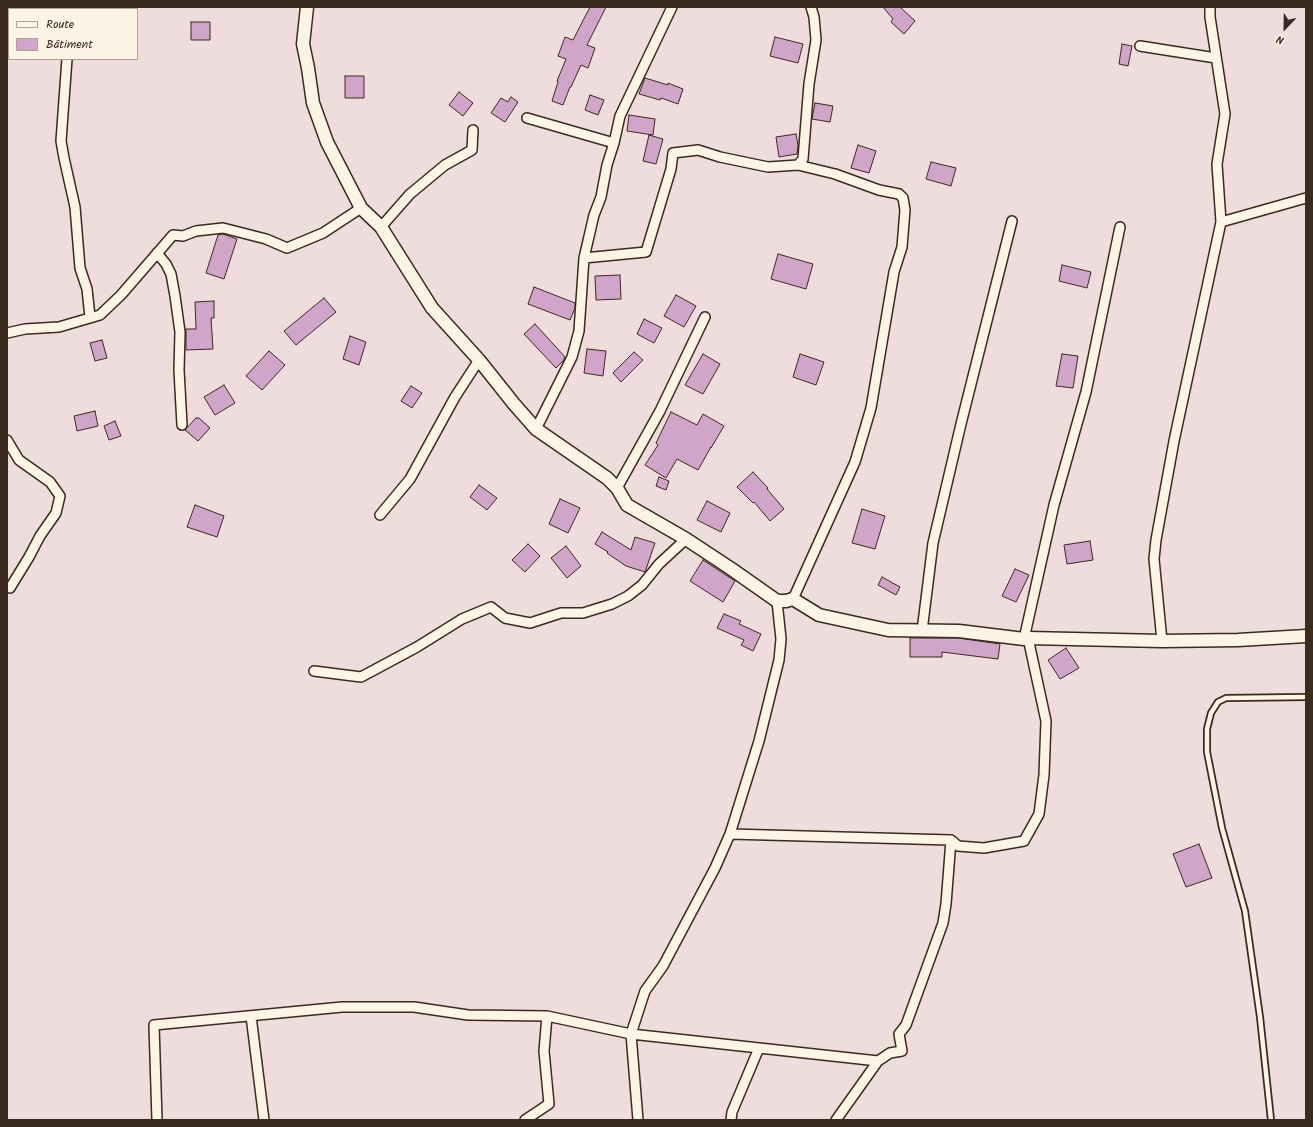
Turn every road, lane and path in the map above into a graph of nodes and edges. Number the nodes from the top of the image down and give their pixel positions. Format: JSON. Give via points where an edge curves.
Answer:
{"nodes":[{"id":1,"x":307,"y":7,"type":"edge"},
{"id":2,"x":672,"y":7,"type":"edge"},
{"id":3,"x":811,"y":7,"type":"edge"},
{"id":4,"x":1210,"y":7,"type":"edge"},
{"id":5,"x":1140,"y":46,"type":"dead end"},
{"id":6,"x":1216,"y":58,"type":"junction"},
{"id":7,"x":67,"y":60,"type":"edge"},
{"id":8,"x":527,"y":118,"type":"dead end"},
{"id":9,"x":472,"y":130,"type":"dead end"},
{"id":10,"x":614,"y":143,"type":"junction"},
{"id":11,"x":798,"y":165,"type":"junction"},
{"id":12,"x":1306,"y":198,"type":"edge"},
{"id":13,"x":361,"y":208,"type":"junction"},
{"id":14,"x":1012,"y":221,"type":"dead end"},
{"id":15,"x":1221,"y":222,"type":"junction"},
{"id":16,"x":381,"y":227,"type":"junction"},
{"id":17,"x":1120,"y":227,"type":"dead end"},
{"id":18,"x":157,"y":253,"type":"junction"},
{"id":19,"x":584,"y":258,"type":"junction"},
{"id":20,"x":90,"y":317,"type":"junction"},
{"id":21,"x":705,"y":317,"type":"dead end"},
{"id":22,"x":7,"y":333,"type":"edge"},
{"id":23,"x":479,"y":360,"type":"junction"},
{"id":24,"x":182,"y":425,"type":"dead end"},
{"id":25,"x":536,"y":429,"type":"junction"},
{"id":26,"x":7,"y":440,"type":"edge"},
{"id":27,"x":617,"y":488,"type":"junction"},
{"id":28,"x":380,"y":515,"type":"dead end"},
{"id":29,"x":686,"y":539,"type":"junction"},
{"id":30,"x":10,"y":588,"type":"dead end"},
{"id":31,"x":777,"y":600,"type":"junction"},
{"id":32,"x":793,"y":600,"type":"junction"},
{"id":33,"x":922,"y":631,"type":"junction"},
{"id":34,"x":1306,"y":636,"type":"edge"},
{"id":35,"x":1026,"y":639,"type":"junction"},
{"id":36,"x":1162,"y":640,"type":"junction"},
{"id":37,"x":314,"y":672,"type":"dead end"},
{"id":38,"x":1306,"y":697,"type":"edge"},
{"id":39,"x":730,"y":834,"type":"junction"},
{"id":40,"x":951,"y":840,"type":"junction"},
{"id":41,"x":252,"y":1016,"type":"junction"},
{"id":42,"x":547,"y":1016,"type":"junction"},
{"id":43,"x":631,"y":1034,"type":"junction"},
{"id":44,"x":759,"y":1048,"type":"junction"},
{"id":45,"x":878,"y":1061,"type":"junction"},
{"id":46,"x":157,"y":1120,"type":"edge"},
{"id":47,"x":264,"y":1120,"type":"edge"},
{"id":48,"x":525,"y":1120,"type":"edge"},
{"id":49,"x":638,"y":1120,"type":"edge"},
{"id":50,"x":731,"y":1120,"type":"edge"},
{"id":51,"x":836,"y":1120,"type":"edge"},
{"id":52,"x":1271,"y":1120,"type":"edge"}],
"edges":[{"from":1,"to":13,"type":"street","via":[[302,44],[313,103],[326,142]]},
{"from":2,"to":10,"type":"street","via":[[620,116]]},
{"from":3,"to":11,"type":"street","via":[[816,40],[803,159]]},
{"from":4,"to":6,"type":"street"},
{"from":5,"to":6,"type":"street"},
{"from":6,"to":15,"type":"street","via":[[1225,114],[1217,164]]},
{"from":7,"to":20,"type":"street","via":[[61,141],[76,206],[80,268],[87,289]]},
{"from":8,"to":10,"type":"street"},
{"from":9,"to":16,"type":"street","via":[[472,150],[445,165],[410,194]]},
{"from":10,"to":19,"type":"street"},
{"from":11,"to":19,"type":"street","via":[[768,167],[698,150],[673,153],[671,169],[646,252]]},
{"from":11,"to":32,"type":"street","via":[[899,194],[903,198],[905,210],[902,247],[894,272],[871,408],[855,462]]},
{"from":12,"to":15,"type":"street"},
{"from":13,"to":16,"type":"street"},
{"from":13,"to":18,"type":"street","via":[[323,233],[287,248],[266,239],[223,228],[196,231],[183,236],[173,235]]},
{"from":14,"to":33,"type":"street","via":[[933,543]]},
{"from":15,"to":36,"type":"street","via":[[1174,441],[1156,540],[1154,559]]},
{"from":16,"to":23,"type":"street","via":[[432,308]]},
{"from":17,"to":35,"type":"street","via":[[1086,392],[1054,505]]},
{"from":18,"to":20,"type":"street","via":[[121,295],[100,315]]},
{"from":18,"to":24,"type":"street","via":[[171,274],[175,296],[180,332]]},
{"from":19,"to":25,"type":"street","via":[[580,332],[572,357]]},
{"from":20,"to":22,"type":"street","via":[[59,327]]},
{"from":21,"to":27,"type":"street","via":[[660,411]]},
{"from":23,"to":25,"type":"street"},
{"from":23,"to":28,"type":"street","via":[[455,397],[410,478]]},
{"from":25,"to":27,"type":"street","via":[[607,478]]},
{"from":26,"to":30,"type":"street","via":[[19,460],[50,482],[60,496],[56,513]]},
{"from":27,"to":29,"type":"street","via":[[627,505]]},
{"from":29,"to":31,"type":"street"},
{"from":29,"to":37,"type":"street","via":[[659,564],[642,585],[612,604],[583,613],[561,613],[530,623],[506,618],[491,607],[462,619],[361,677]]},
{"from":31,"to":32,"type":"street"},
{"from":31,"to":39,"type":"street","via":[[781,639],[780,660],[759,741]]},
{"from":32,"to":33,"type":"street","via":[[819,615],[888,630]]},
{"from":33,"to":35,"type":"street","via":[[959,631]]},
{"from":34,"to":36,"type":"street","via":[[1238,640]]},
{"from":35,"to":36,"type":"street"},
{"from":35,"to":40,"type":"street","via":[[1046,721],[1044,775],[1039,814],[1024,841],[984,848],[958,846]]},
{"from":38,"to":52,"type":"lane","via":[[1226,698],[1218,702],[1211,713],[1207,729],[1207,752],[1222,828],[1245,910]]},
{"from":39,"to":40,"type":"street"},
{"from":39,"to":43,"type":"street","via":[[712,875],[663,966],[645,991]]},
{"from":40,"to":45,"type":"street","via":[[943,923],[906,1025],[899,1034],[902,1051],[890,1053]]},
{"from":41,"to":42,"type":"street","via":[[342,1007],[414,1007],[468,1015]]},
{"from":41,"to":46,"type":"street","via":[[154,1025]]},
{"from":41,"to":47,"type":"street"},
{"from":42,"to":43,"type":"street"},
{"from":42,"to":48,"type":"street","via":[[544,1051],[549,1104]]},
{"from":43,"to":44,"type":"street"},
{"from":43,"to":49,"type":"street"},
{"from":44,"to":45,"type":"street"},
{"from":44,"to":50,"type":"street"},
{"from":45,"to":51,"type":"street"}]}
